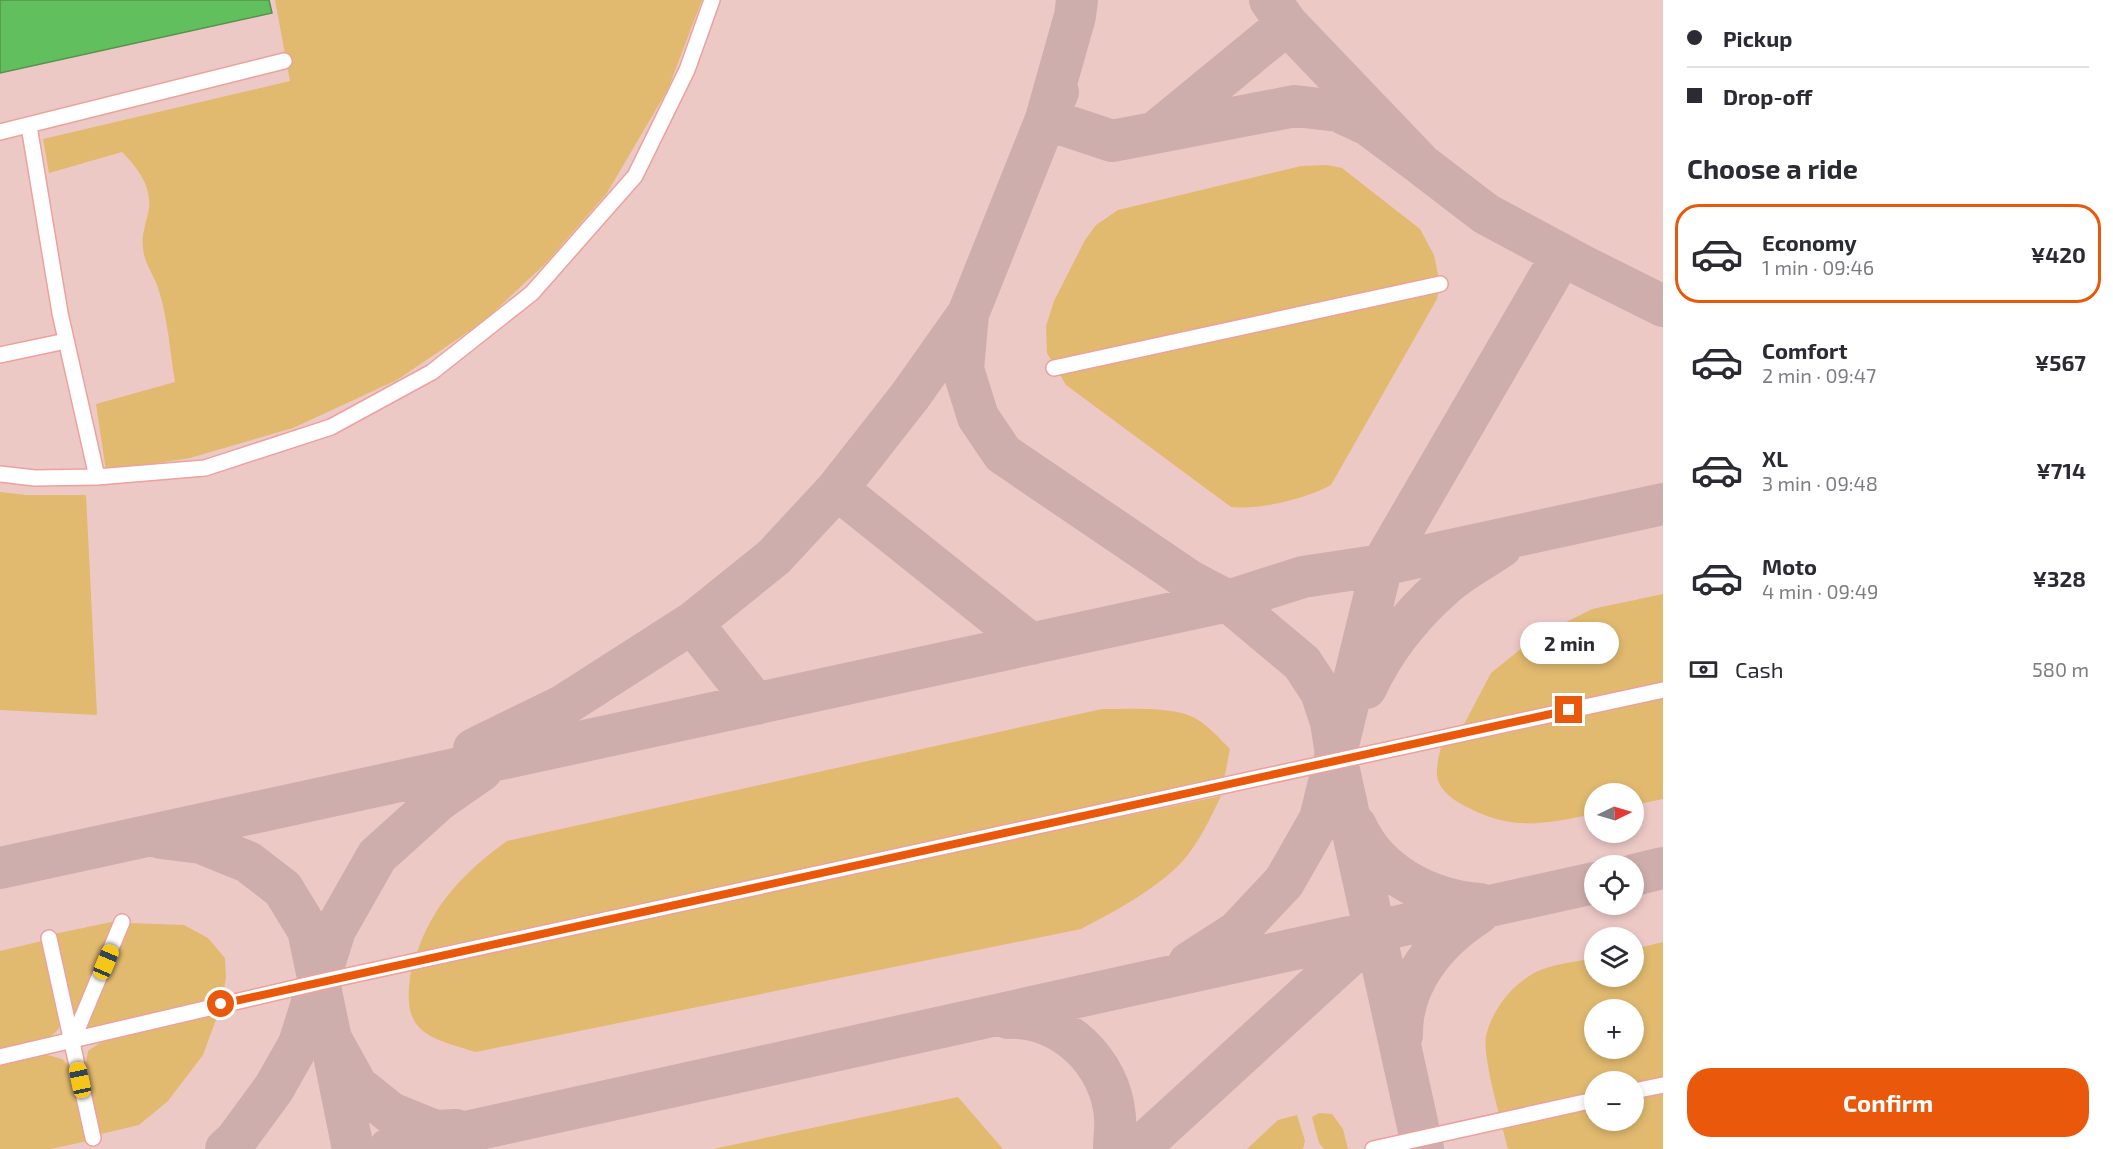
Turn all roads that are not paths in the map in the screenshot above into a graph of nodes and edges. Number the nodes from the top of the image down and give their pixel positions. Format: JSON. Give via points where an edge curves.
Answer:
{"nodes":[{"id":1,"x":712,"y":0,"type":"edge"},
{"id":2,"x":284,"y":61,"type":"dead end"},
{"id":3,"x":29,"y":126,"type":"junction"},
{"id":4,"x":0,"y":132,"type":"edge"},
{"id":5,"x":1440,"y":284,"type":"dead end"},
{"id":6,"x":66,"y":340,"type":"junction"},
{"id":7,"x":0,"y":355,"type":"edge"},
{"id":8,"x":1054,"y":368,"type":"dead end"},
{"id":9,"x":0,"y":474,"type":"edge"},
{"id":10,"x":97,"y":477,"type":"junction"},
{"id":11,"x":1663,"y":690,"type":"edge"},
{"id":12,"x":122,"y":922,"type":"dead end"},
{"id":13,"x":49,"y":938,"type":"dead end"},
{"id":14,"x":72,"y":1042,"type":"junction"},
{"id":15,"x":0,"y":1057,"type":"edge"},
{"id":16,"x":1663,"y":1084,"type":"edge"},
{"id":17,"x":1644,"y":1089,"type":"edge"},
{"id":18,"x":1584,"y":1102,"type":"edge"},
{"id":19,"x":93,"y":1138,"type":"dead end"},
{"id":20,"x":1373,"y":1149,"type":"edge"}],
"edges":[{"from":1,"to":10,"type":"lane","via":[[687,70],[635,176],[532,293],[441,365],[332,427],[205,468]]},
{"from":2,"to":3,"type":"lane"},
{"from":3,"to":4,"type":"lane"},
{"from":3,"to":6,"type":"lane"},
{"from":5,"to":8,"type":"lane"},
{"from":6,"to":7,"type":"lane"},
{"from":6,"to":10,"type":"lane"},
{"from":9,"to":10,"type":"lane"},
{"from":11,"to":14,"type":"lane","via":[[242,999]]},
{"from":12,"to":14,"type":"lane"},
{"from":13,"to":14,"type":"lane"},
{"from":14,"to":15,"type":"lane"},
{"from":14,"to":19,"type":"lane"},
{"from":16,"to":17,"type":"lane"},
{"from":18,"to":20,"type":"lane"}]}
